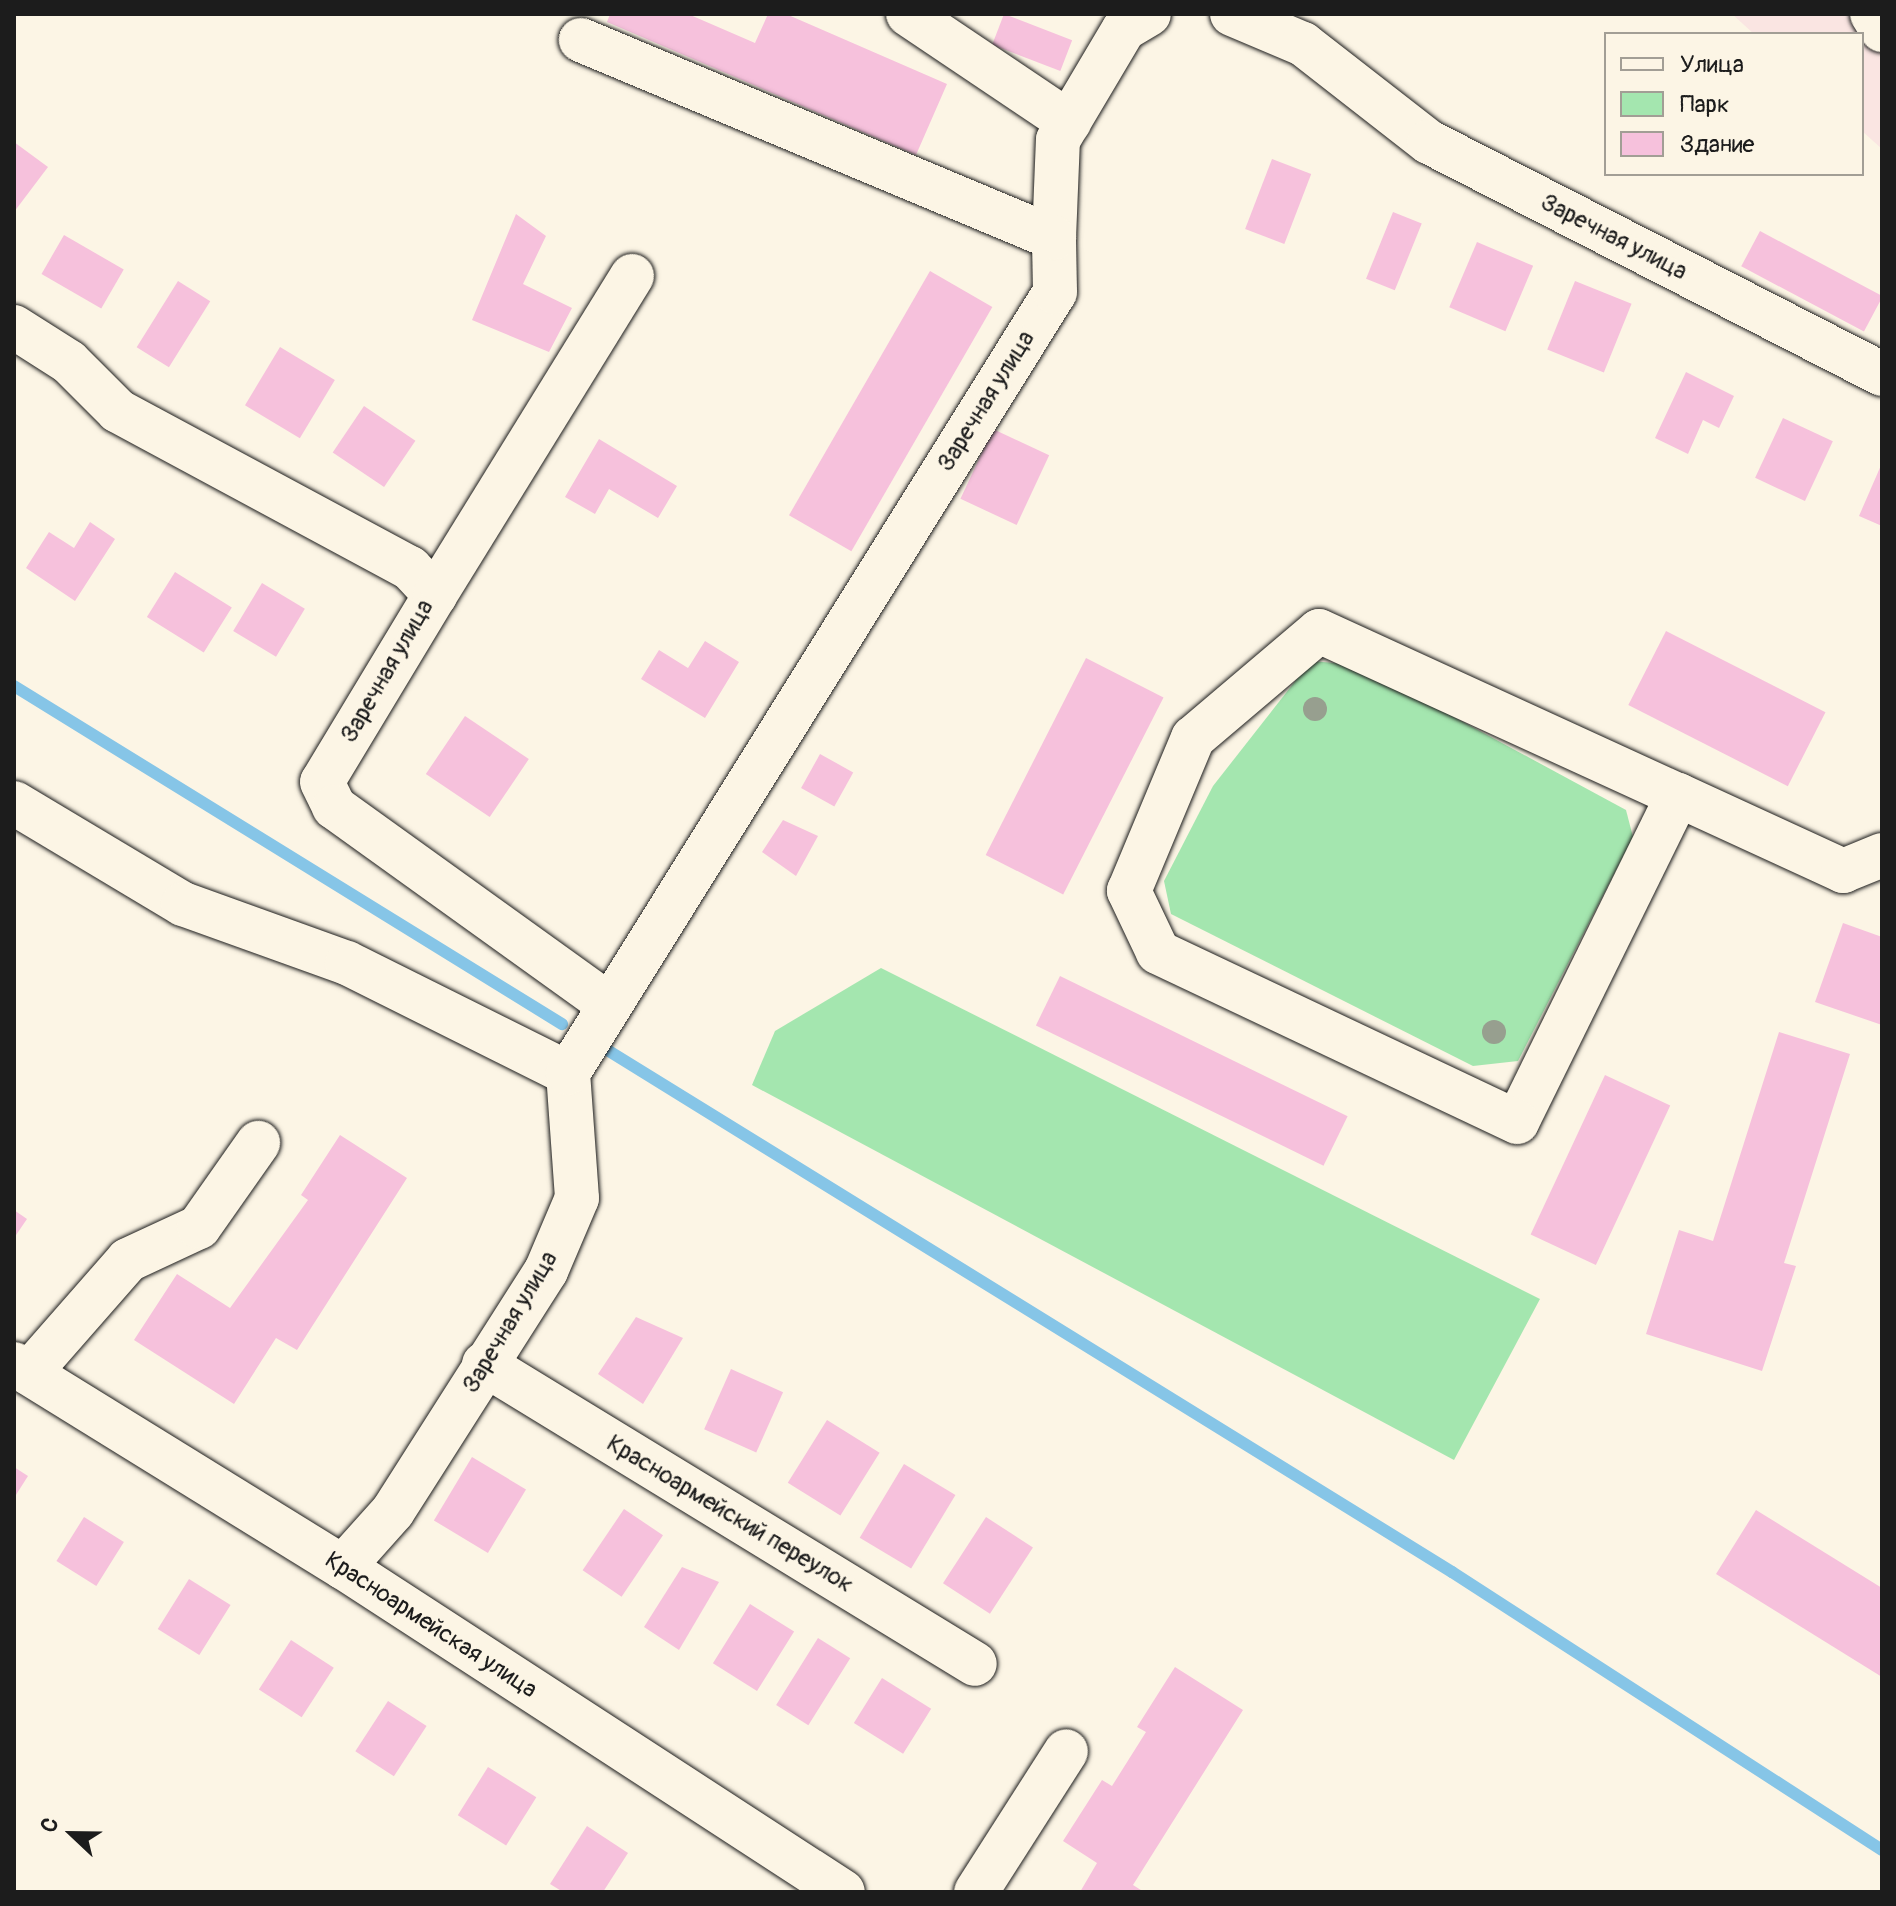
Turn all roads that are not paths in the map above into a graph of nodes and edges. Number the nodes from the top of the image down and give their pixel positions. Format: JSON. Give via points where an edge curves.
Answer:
{"nodes":[{"id":1,"x":908,"y":14,"type":"edge"},
{"id":2,"x":1149,"y":14,"type":"edge"},
{"id":3,"x":1232,"y":14,"type":"edge"},
{"id":4,"x":1872,"y":14,"type":"edge"},
{"id":5,"x":1882,"y":30,"type":"edge"},
{"id":6,"x":581,"y":40,"type":"dead end"},
{"id":7,"x":1069,"y":122,"type":"junction"},
{"id":8,"x":1054,"y":238,"type":"junction"},
{"id":9,"x":632,"y":276,"type":"dead end"},
{"id":10,"x":14,"y":327,"type":"edge"},
{"id":11,"x":1882,"y":374,"type":"edge"},
{"id":12,"x":435,"y":595,"type":"junction"},
{"id":13,"x":1678,"y":795,"type":"junction"},
{"id":14,"x":14,"y":803,"type":"edge"},
{"id":15,"x":1882,"y":855,"type":"edge"},
{"id":16,"x":608,"y":1004,"type":"junction"},
{"id":17,"x":568,"y":1073,"type":"junction"},
{"id":18,"x":258,"y":1143,"type":"dead end"},
{"id":19,"x":484,"y":1364,"type":"junction"},
{"id":20,"x":21,"y":1369,"type":"edge"},
{"id":21,"x":343,"y":1567,"type":"junction"},
{"id":22,"x":975,"y":1664,"type":"dead end"},
{"id":23,"x":1066,"y":1751,"type":"dead end"},
{"id":24,"x":843,"y":1892,"type":"edge"},
{"id":25,"x":976,"y":1892,"type":"edge"}],
"edges":[{"from":1,"to":7,"type":"street"},
{"from":2,"to":7,"type":"street","name":"Заречная улица","via":[[1124,29]]},
{"from":3,"to":11,"type":"street","name":"Заречная улица","via":[[1303,44],[1429,142]]},
{"from":4,"to":5,"type":"street"},
{"from":6,"to":8,"type":"street"},
{"from":7,"to":8,"type":"street","name":"Заречная улица","via":[[1058,140]]},
{"from":8,"to":16,"type":"street","name":"Заречная улица","via":[[1055,292]]},
{"from":9,"to":12,"type":"street"},
{"from":10,"to":12,"type":"street","name":"Заречная улица","via":[[69,362],[118,411],[410,568]]},
{"from":12,"to":16,"type":"street","name":"Заречная улица","via":[[322,782],[334,807]]},
{"from":13,"to":13,"type":"street","via":[[1517,1122],[1158,952],[1129,891],[1193,738],[1319,631]]},
{"from":13,"to":15,"type":"street","via":[[1843,871]]},
{"from":14,"to":17,"type":"street","via":[[183,904],[347,963]]},
{"from":16,"to":17,"type":"street","name":"Заречная улица"},
{"from":17,"to":19,"type":"street","name":"Заречная улица","via":[[577,1198],[546,1271]]},
{"from":18,"to":20,"type":"street","via":[[199,1227],[128,1260]]},
{"from":19,"to":21,"type":"street","name":"Заречная улица","via":[[393,1511]]},
{"from":19,"to":22,"type":"street","name":"Красноармейский переулок"},
{"from":20,"to":21,"type":"street","name":"Красноармейская улица"},
{"from":21,"to":24,"type":"street","name":"Красноармейская улица"},
{"from":23,"to":25,"type":"street"}]}
